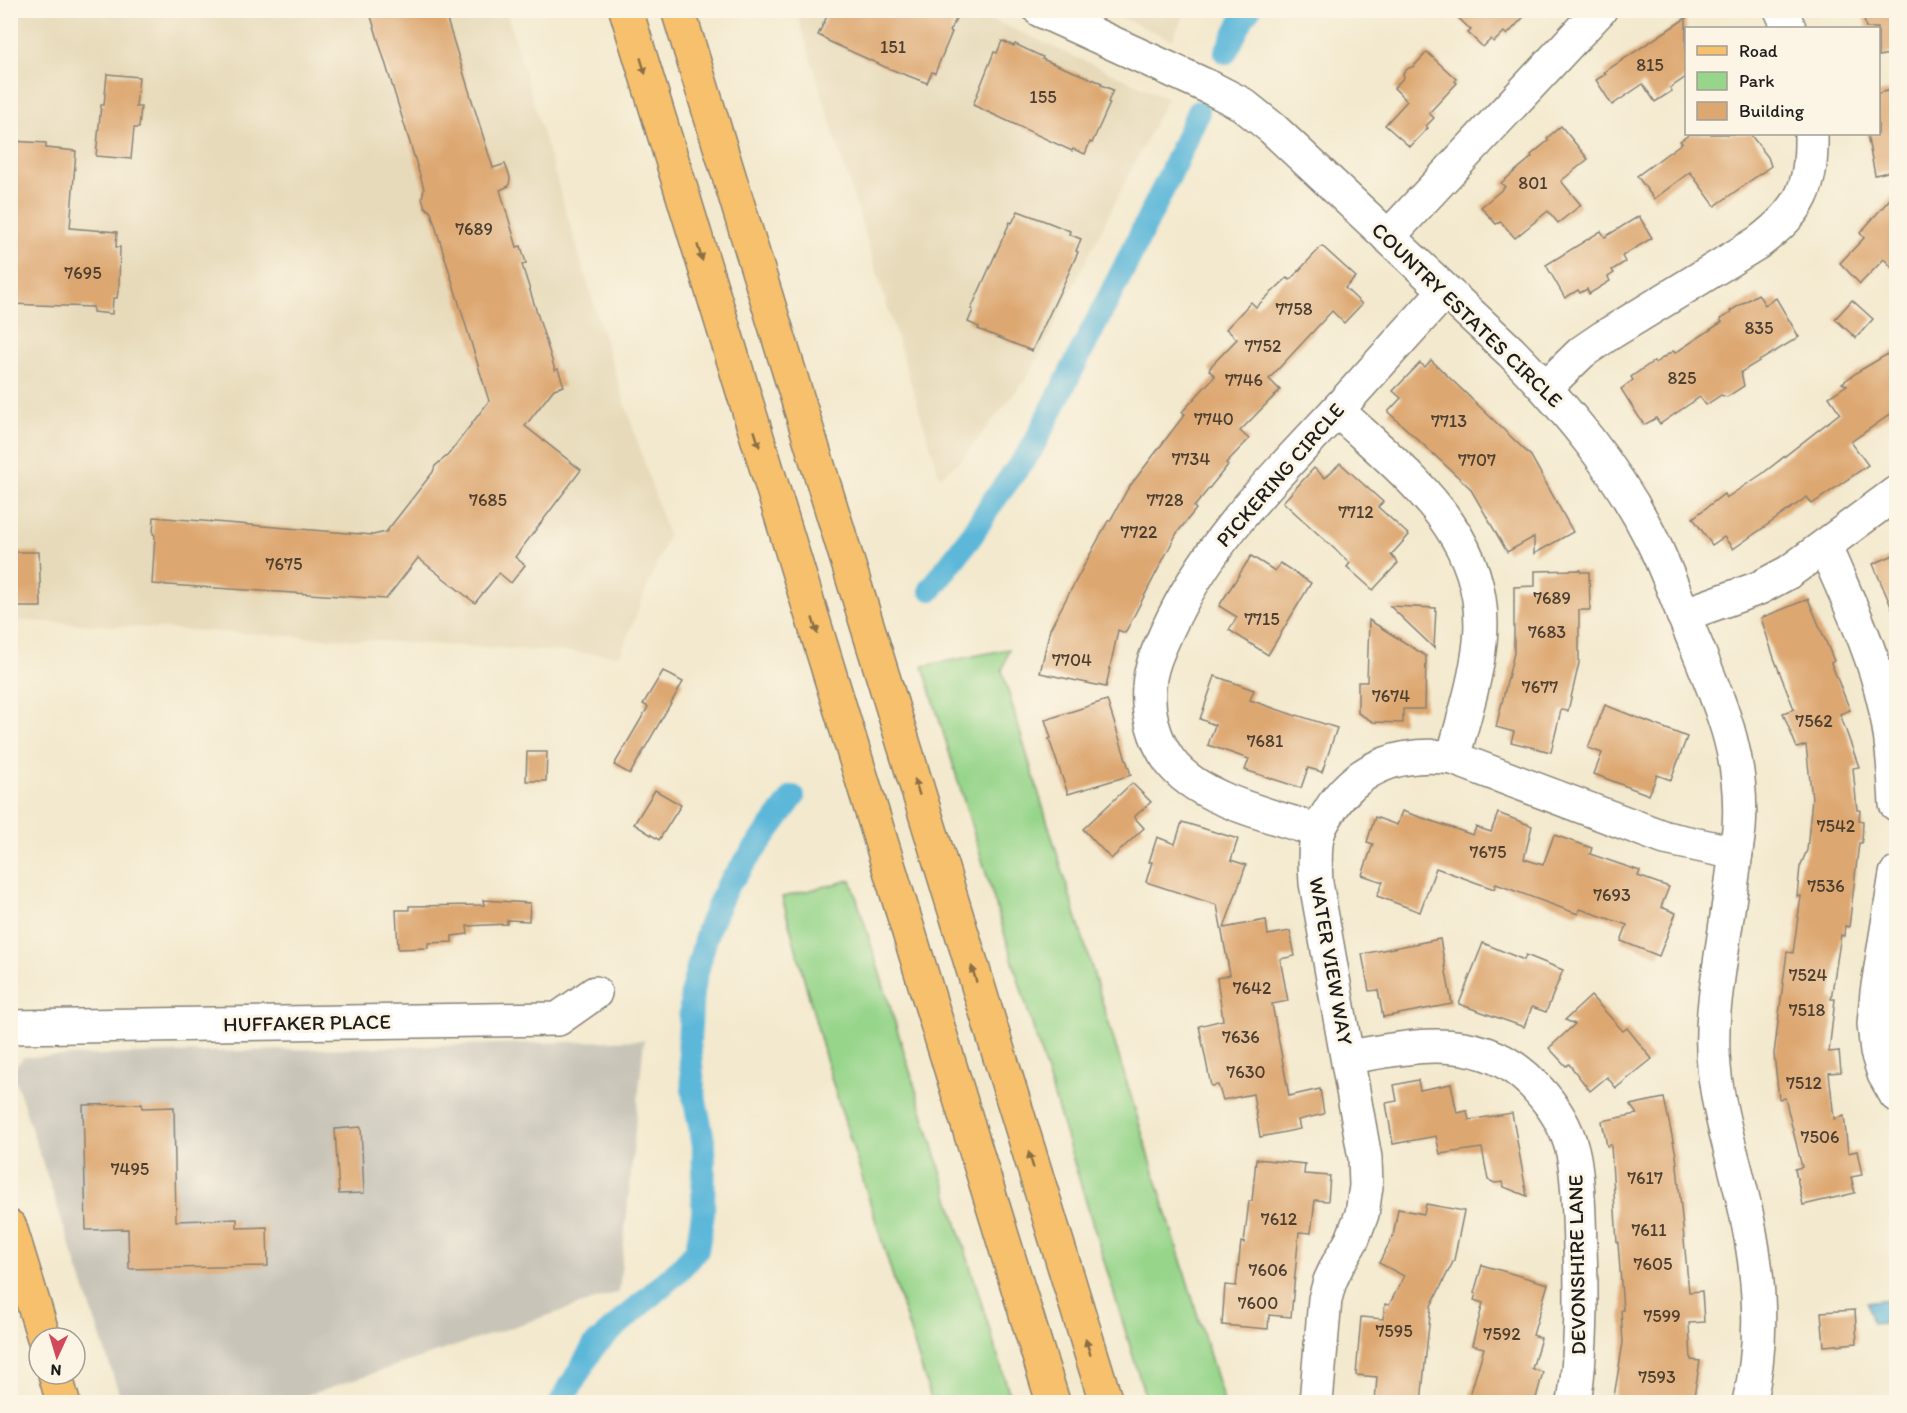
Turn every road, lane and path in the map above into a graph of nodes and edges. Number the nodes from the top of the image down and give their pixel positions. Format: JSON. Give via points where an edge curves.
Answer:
{"nodes":[{"id":1,"x":626,"y":10,"type":"edge"},
{"id":2,"x":678,"y":10,"type":"edge"},
{"id":3,"x":1040,"y":10,"type":"edge"},
{"id":4,"x":1600,"y":10,"type":"edge"},
{"id":5,"x":1781,"y":10,"type":"edge"},
{"id":6,"x":1789,"y":27,"type":"edge"},
{"id":7,"x":1811,"y":135,"type":"edge"},
{"id":8,"x":1388,"y":237,"type":"junction"},
{"id":9,"x":1445,"y":291,"type":"junction"},
{"id":10,"x":1546,"y":387,"type":"junction"},
{"id":11,"x":1337,"y":410,"type":"junction"},
{"id":12,"x":1896,"y":493,"type":"edge"},
{"id":13,"x":1825,"y":546,"type":"junction"},
{"id":14,"x":1683,"y":615,"type":"junction"},
{"id":15,"x":1453,"y":758,"type":"junction"},
{"id":16,"x":1896,"y":804,"type":"edge"},
{"id":17,"x":1318,"y":831,"type":"junction"},
{"id":18,"x":1736,"y":853,"type":"junction"},
{"id":19,"x":1896,"y":874,"type":"edge"},
{"id":20,"x":595,"y":993,"type":"dead end"},
{"id":21,"x":10,"y":1027,"type":"edge"},
{"id":22,"x":1348,"y":1057,"type":"junction"},
{"id":23,"x":1896,"y":1095,"type":"edge"},
{"id":24,"x":10,"y":1227,"type":"edge"},
{"id":25,"x":40,"y":1326,"type":"edge"},
{"id":26,"x":58,"y":1386,"type":"edge"},
{"id":27,"x":63,"y":1402,"type":"edge"},
{"id":28,"x":1053,"y":1402,"type":"edge"},
{"id":29,"x":1106,"y":1402,"type":"edge"},
{"id":30,"x":1316,"y":1402,"type":"edge"},
{"id":31,"x":1574,"y":1402,"type":"edge"},
{"id":32,"x":1749,"y":1402,"type":"edge"}],
"edges":[{"from":1,"to":28,"type":"main road","one_way":true},
{"from":29,"to":2,"type":"main road","one_way":true},
{"from":3,"to":8,"type":"street","name":"COUNTRY ESTATES CIRCLE","via":[[1242,104]]},
{"from":4,"to":8,"type":"street"},
{"from":5,"to":6,"type":"street"},
{"from":7,"to":10,"type":"street","via":[[1808,179],[1798,204],[1782,225],[1582,352]]},
{"from":8,"to":9,"type":"street","name":"COUNTRY ESTATES CIRCLE"},
{"from":9,"to":10,"type":"street","name":"COUNTRY ESTATES CIRCLE"},
{"from":9,"to":11,"type":"street","name":"PICKERING CIRCLE"},
{"from":10,"to":14,"type":"street","name":"COUNTRY ESTATES CIRCLE","via":[[1622,487],[1653,541]]},
{"from":11,"to":15,"type":"street","via":[[1430,498],[1450,524],[1472,572],[1480,613],[1480,642]]},
{"from":11,"to":17,"type":"street","name":"PICKERING CIRCLE","via":[[1238,516],[1205,561],[1154,660],[1149,686],[1157,740],[1169,761],[1185,777],[1227,800]]},
{"from":12,"to":13,"type":"street"},
{"from":13,"to":14,"type":"street","via":[[1759,588]]},
{"from":13,"to":16,"type":"street","via":[[1868,649],[1884,701]]},
{"from":14,"to":18,"type":"street","name":"COUNTRY ESTATES CIRCLE","via":[[1730,730],[1741,801]]},
{"from":15,"to":17,"type":"street","name":"WATER VIEW WAY","via":[[1403,758],[1380,766],[1341,794]]},
{"from":15,"to":18,"type":"street","name":"WATER VIEW WAY","via":[[1665,838]]},
{"from":17,"to":22,"type":"street","name":"WATER VIEW WAY","via":[[1316,883]]},
{"from":18,"to":32,"type":"street","name":"COUNTRY ESTATES CIRCLE","via":[[1715,992],[1713,1066],[1756,1275],[1758,1352]]},
{"from":19,"to":23,"type":"street","via":[[1874,1024],[1877,1052]]},
{"from":20,"to":21,"type":"street","name":"HUFFAKER PLACE","via":[[558,1019]]},
{"from":22,"to":30,"type":"street","name":"WATER VIEW WAY","via":[[1366,1186],[1362,1214],[1325,1299]]},
{"from":22,"to":31,"type":"street","name":"DEVONSHIRE LANE","via":[[1433,1045],[1462,1048],[1510,1065],[1549,1101],[1574,1155],[1577,1185],[1581,1335]]},
{"from":24,"to":25,"type":"main road"},
{"from":26,"to":27,"type":"main road"}]}
